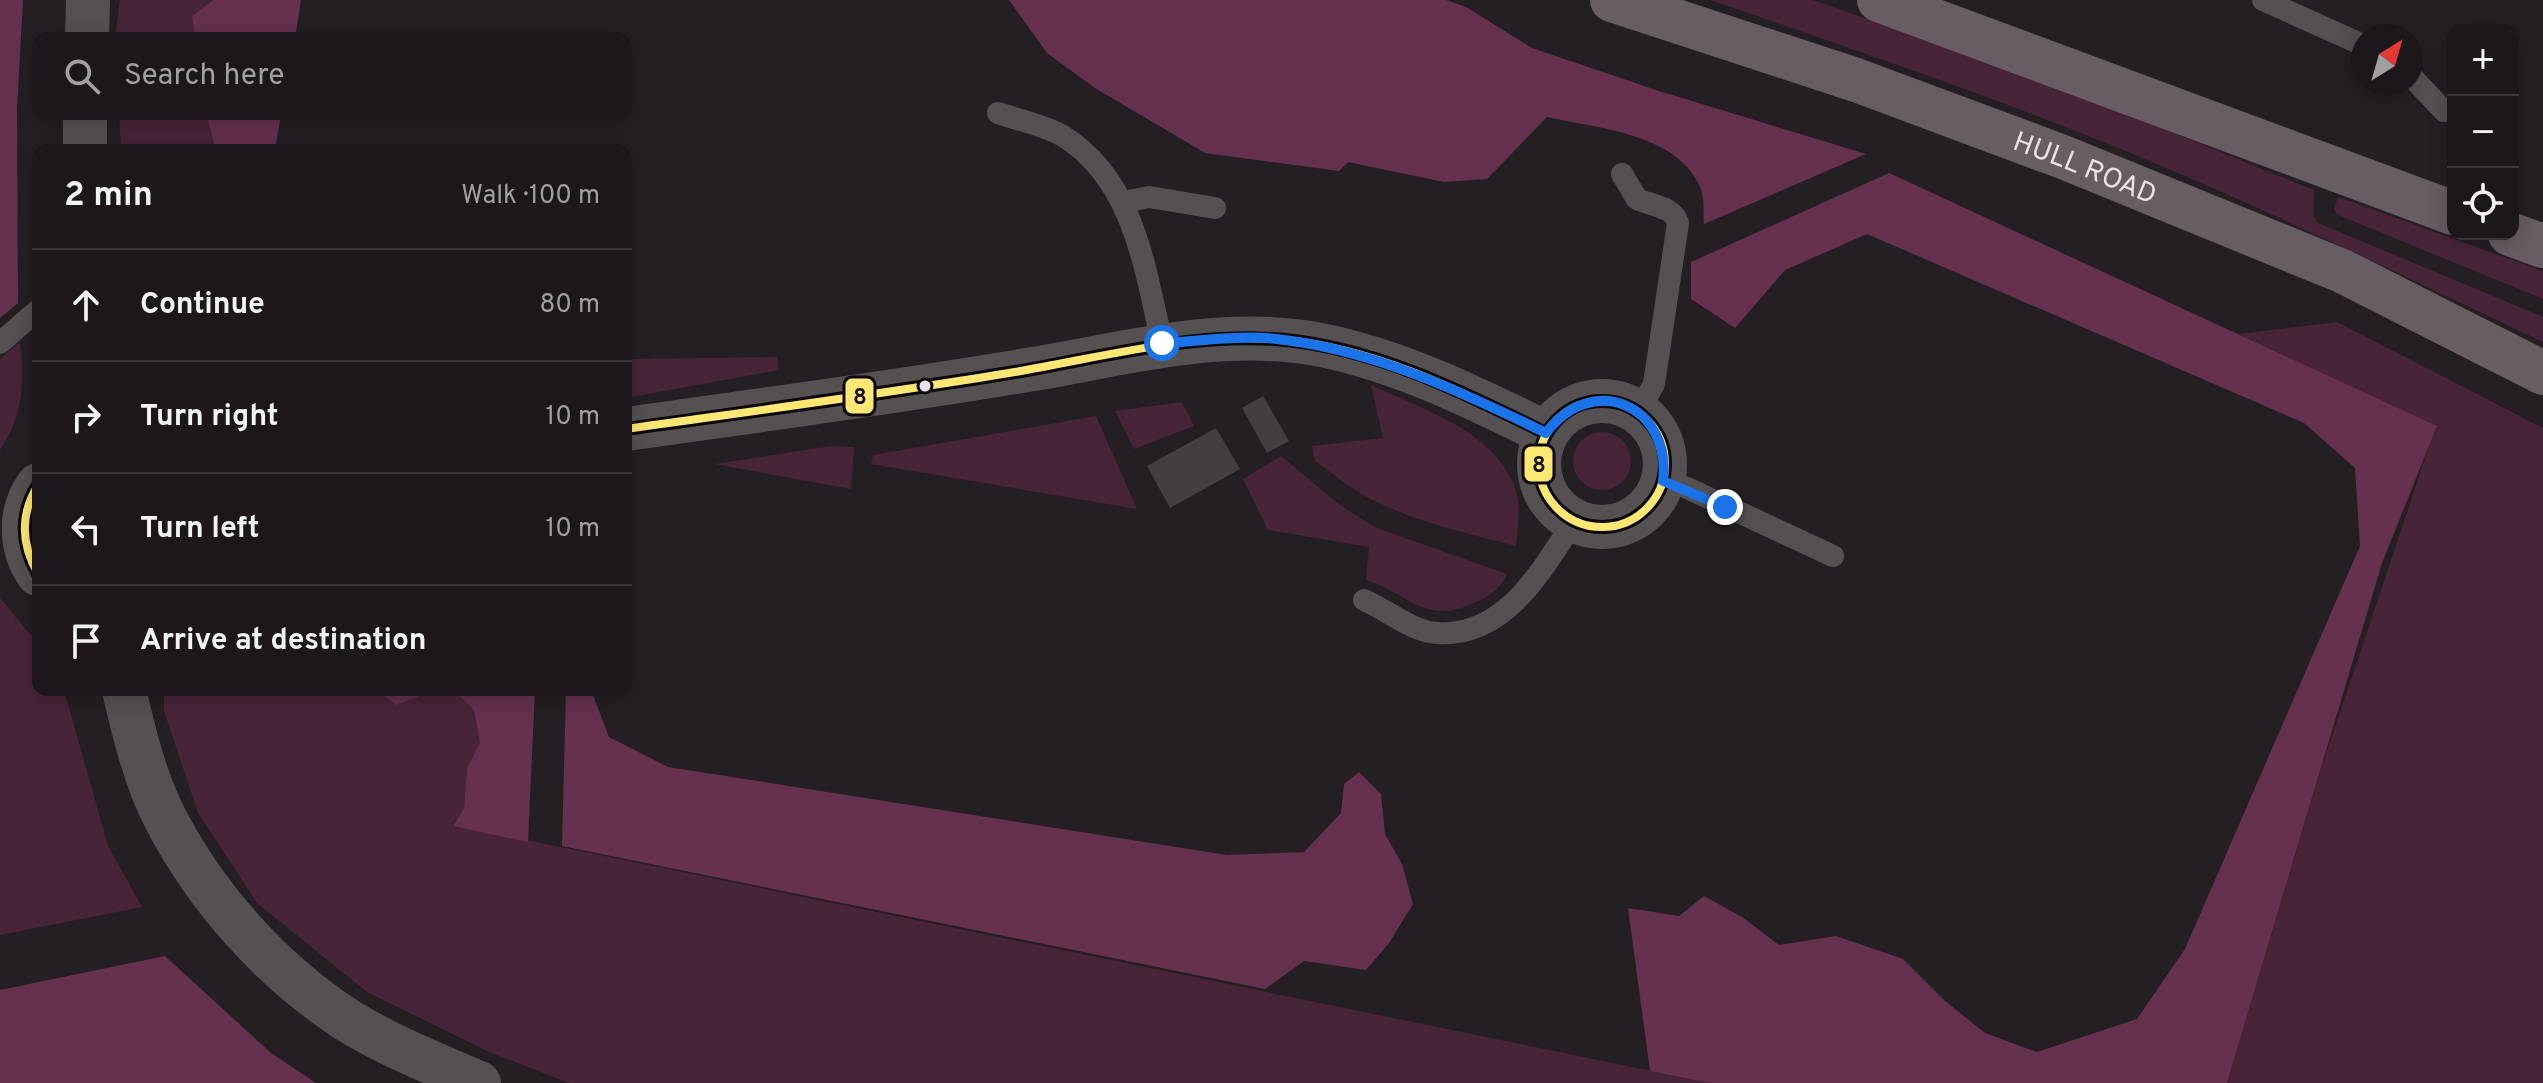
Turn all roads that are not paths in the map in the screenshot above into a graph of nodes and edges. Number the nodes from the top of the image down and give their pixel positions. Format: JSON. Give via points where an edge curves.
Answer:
{"nodes":[{"id":1,"x":88,"y":0,"type":"edge"},
{"id":2,"x":1612,"y":0,"type":"edge"},
{"id":3,"x":1879,"y":0,"type":"edge"},
{"id":4,"x":2263,"y":0,"type":"edge"},
{"id":5,"x":87,"y":32,"type":"edge"},
{"id":6,"x":2351,"y":40,"type":"edge"},
{"id":7,"x":2423,"y":89,"type":"edge"},
{"id":8,"x":2444,"y":111,"type":"dead end"},
{"id":9,"x":998,"y":113,"type":"dead end"},
{"id":10,"x":85,"y":120,"type":"edge"},
{"id":11,"x":85,"y":144,"type":"edge"},
{"id":12,"x":1622,"y":174,"type":"dead end"},
{"id":13,"x":1124,"y":202,"type":"junction"},
{"id":14,"x":1215,"y":208,"type":"dead end"},
{"id":15,"x":2447,"y":211,"type":"edge"},
{"id":16,"x":2519,"y":237,"type":"edge"},
{"id":17,"x":2543,"y":246,"type":"edge"},
{"id":18,"x":32,"y":315,"type":"edge"},
{"id":19,"x":0,"y":343,"type":"edge"},
{"id":20,"x":1162,"y":343,"type":"junction"},
{"id":21,"x":2543,"y":373,"type":"edge"},
{"id":22,"x":1638,"y":412,"type":"junction"},
{"id":23,"x":632,"y":428,"type":"edge"},
{"id":24,"x":1546,"y":433,"type":"junction"},
{"id":25,"x":1663,"y":481,"type":"junction"},
{"id":26,"x":32,"y":499,"type":"edge"},
{"id":27,"x":1574,"y":521,"type":"junction"},
{"id":28,"x":1833,"y":556,"type":"dead end"},
{"id":29,"x":32,"y":560,"type":"edge"},
{"id":30,"x":1364,"y":600,"type":"dead end"},
{"id":31,"x":125,"y":696,"type":"edge"},
{"id":32,"x":479,"y":1083,"type":"edge"}],
"edges":[{"from":1,"to":5,"type":"street"},
{"from":2,"to":21,"type":"main road","name":"HULL ROAD","via":[[1856,80],[2063,157],[2342,271]]},
{"from":3,"to":15,"type":"main road"},
{"from":4,"to":6,"type":"lane"},
{"from":7,"to":8,"type":"lane"},
{"from":9,"to":13,"type":"lane","via":[[1061,135],[1092,160]]},
{"from":10,"to":11,"type":"street"},
{"from":12,"to":22,"type":"lane","via":[[1637,199],[1676,214],[1678,223],[1654,384]]},
{"from":13,"to":14,"type":"lane","via":[[1149,197]]},
{"from":13,"to":20,"type":"lane"},
{"from":16,"to":17,"type":"main road"},
{"from":18,"to":19,"type":"lane"},
{"from":20,"to":23,"type":"street","via":[[1020,371]]},
{"from":20,"to":24,"type":"street","via":[[1263,338],[1319,345],[1391,362]]},
{"from":22,"to":24,"type":"street","via":[[1613,402],[1587,402],[1570,408]]},
{"from":22,"to":25,"type":"street","via":[[1662,442]]},
{"from":24,"to":27,"type":"street","via":[[1539,453],[1542,483],[1557,509]]},
{"from":25,"to":27,"type":"street","via":[[1638,517],[1606,527]]},
{"from":25,"to":28,"type":"lane"},
{"from":26,"to":29,"type":"street","via":[[23,539]]},
{"from":27,"to":30,"type":"lane","via":[[1537,578],[1487,622],[1435,633]]},
{"from":31,"to":32,"type":"street","via":[[165,816],[211,892],[255,944],[348,1020]]}]}
